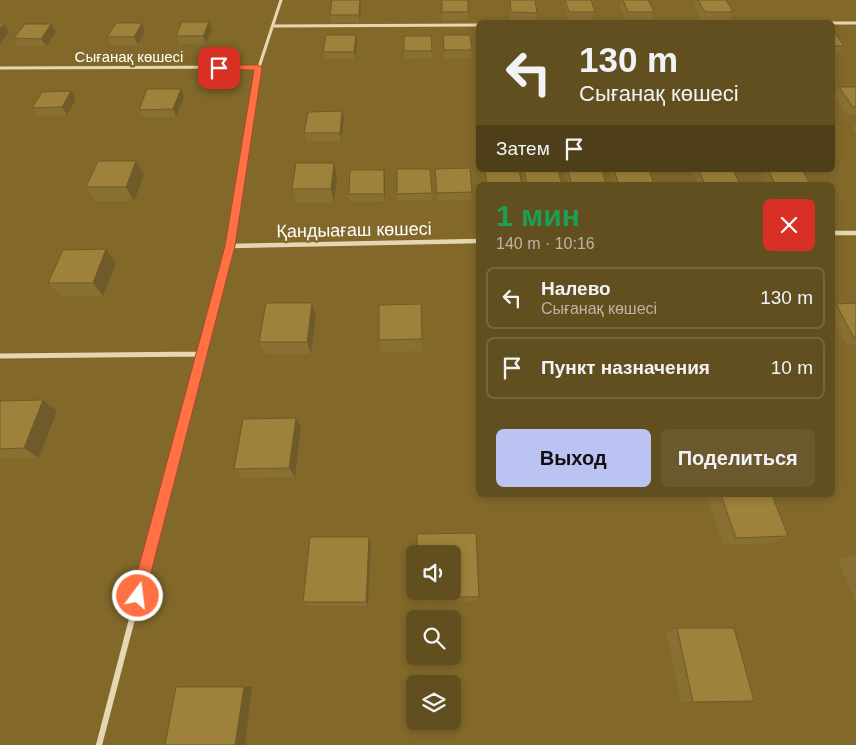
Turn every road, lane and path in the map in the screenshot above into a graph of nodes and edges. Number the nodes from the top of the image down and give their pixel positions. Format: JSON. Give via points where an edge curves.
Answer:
{"nodes":[{"id":1,"x":281,"y":0,"type":"edge"},
{"id":2,"x":835,"y":23,"type":"edge"},
{"id":3,"x":856,"y":23,"type":"edge"},
{"id":4,"x":476,"y":25,"type":"edge"},
{"id":5,"x":273,"y":26,"type":"junction"},
{"id":6,"x":0,"y":68,"type":"edge"},
{"id":7,"x":259,"y":68,"type":"junction"},
{"id":8,"x":835,"y":233,"type":"edge"},
{"id":9,"x":856,"y":233,"type":"edge"},
{"id":10,"x":476,"y":241,"type":"edge"},
{"id":11,"x":230,"y":246,"type":"junction"},
{"id":12,"x":202,"y":354,"type":"junction"},
{"id":13,"x":0,"y":356,"type":"edge"},
{"id":14,"x":99,"y":745,"type":"edge"}],
"edges":[{"from":1,"to":5,"type":"street"},
{"from":2,"to":3,"type":"street"},
{"from":4,"to":5,"type":"street"},
{"from":5,"to":7,"type":"street"},
{"from":6,"to":7,"type":"street","name":"Сығанақ көшесі"},
{"from":7,"to":11,"type":"street"},
{"from":8,"to":9,"type":"street"},
{"from":10,"to":11,"type":"street","name":"Қандыағаш көшесі"},
{"from":11,"to":12,"type":"street"},
{"from":12,"to":13,"type":"street"},
{"from":12,"to":14,"type":"street"}]}
